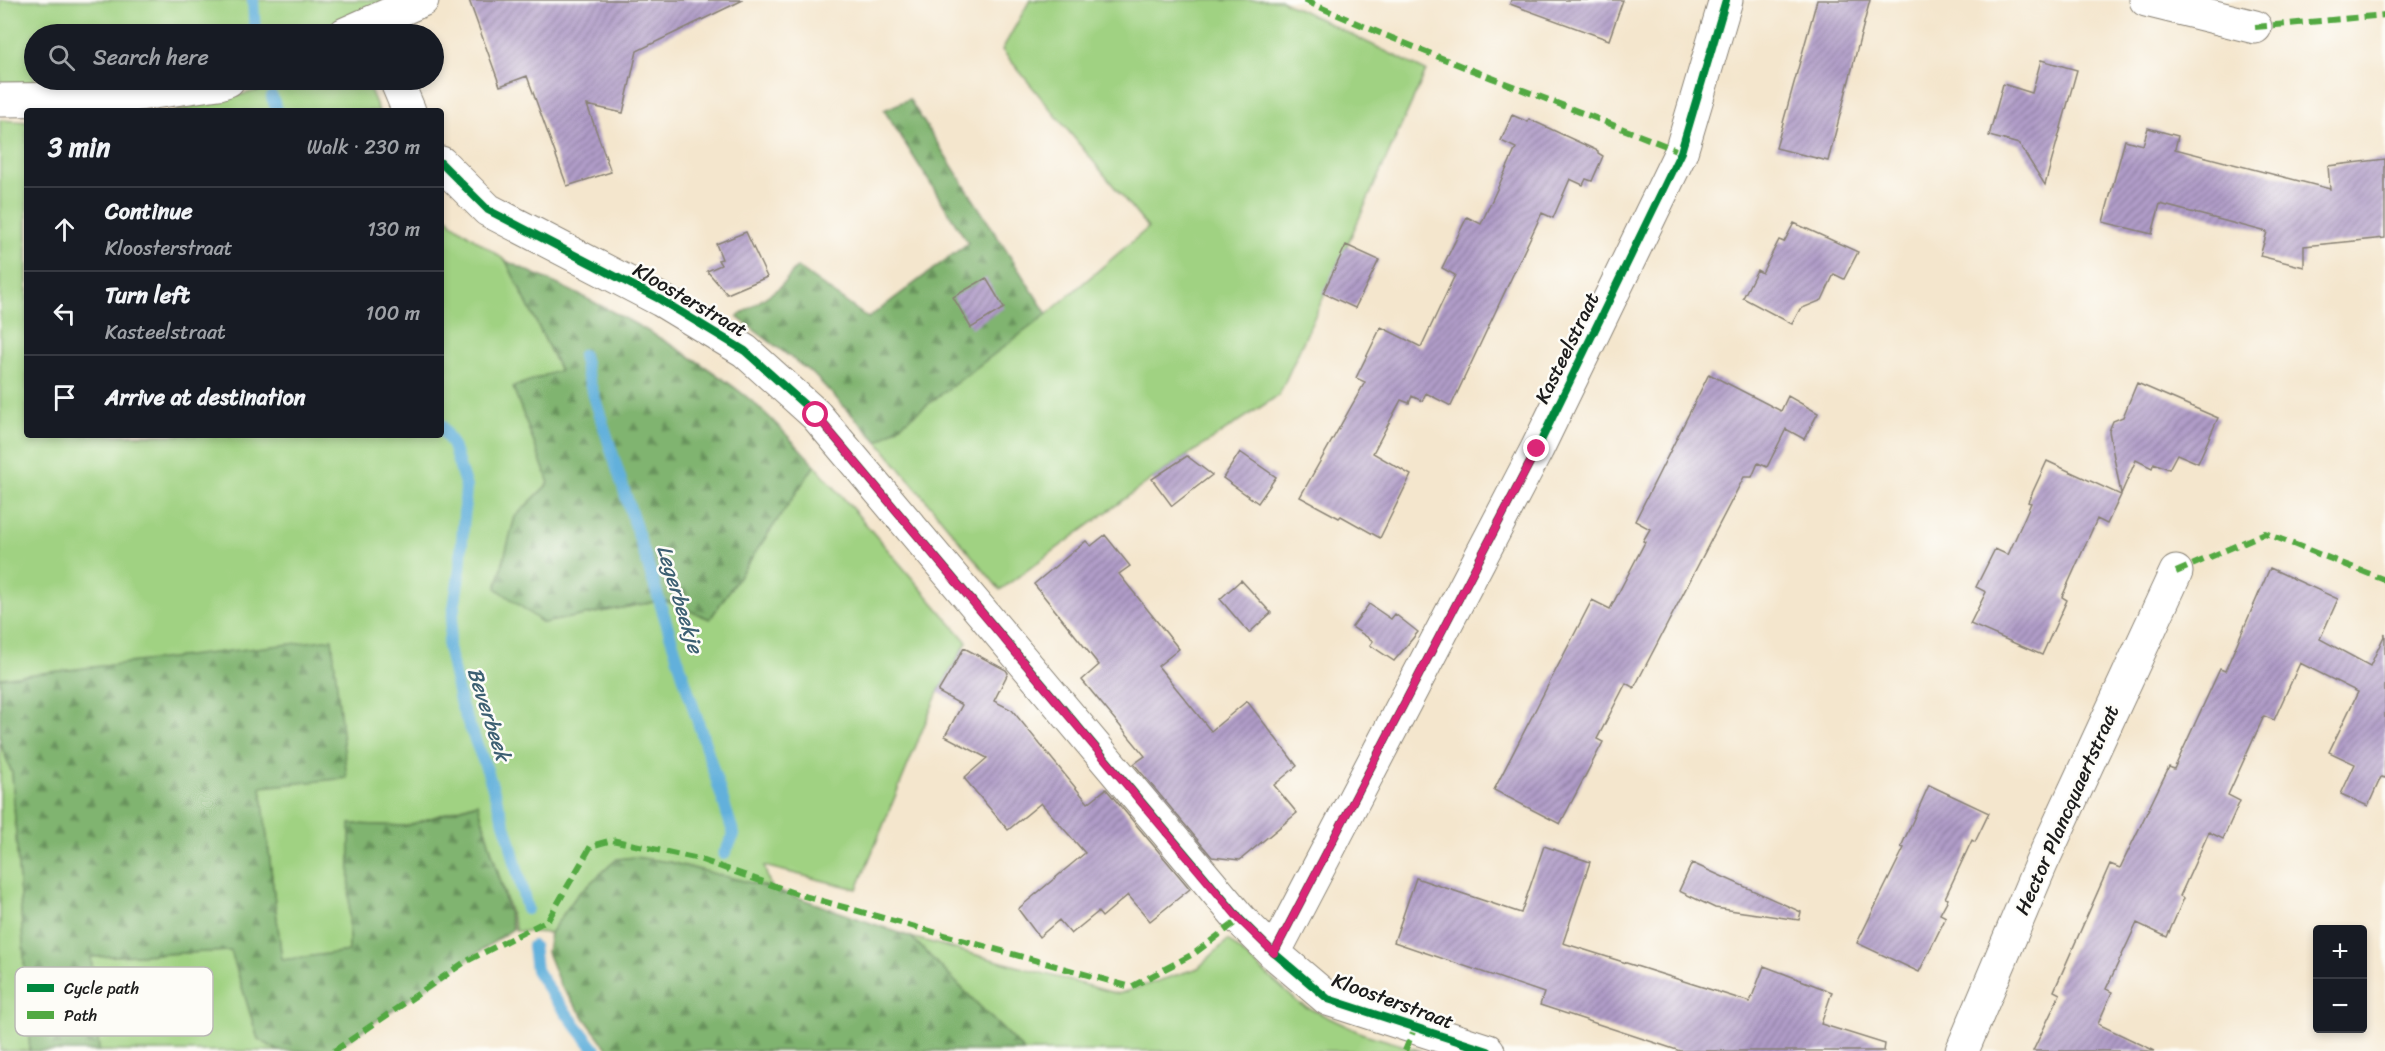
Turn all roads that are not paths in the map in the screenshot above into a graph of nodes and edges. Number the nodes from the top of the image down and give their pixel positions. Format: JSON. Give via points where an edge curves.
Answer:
{"nodes":[{"id":1,"x":422,"y":0,"type":"edge"},
{"id":2,"x":1726,"y":0,"type":"edge"},
{"id":3,"x":2146,"y":0,"type":"edge"},
{"id":4,"x":378,"y":24,"type":"edge"},
{"id":5,"x":2255,"y":27,"type":"dead end"},
{"id":6,"x":169,"y":90,"type":"edge"},
{"id":7,"x":400,"y":90,"type":"edge"},
{"id":8,"x":0,"y":100,"type":"edge"},
{"id":9,"x":408,"y":108,"type":"edge"},
{"id":10,"x":444,"y":166,"type":"edge"},
{"id":11,"x":2176,"y":572,"type":"dead end"},
{"id":12,"x":1274,"y":953,"type":"junction"},
{"id":13,"x":1488,"y":1051,"type":"edge"},
{"id":14,"x":1962,"y":1051,"type":"edge"}],
"edges":[{"from":1,"to":4,"type":"street"},
{"from":2,"to":12,"type":"street","name":"Kasteelstraat","via":[[1681,152],[1537,449]]},
{"from":3,"to":5,"type":"street"},
{"from":6,"to":8,"type":"street","via":[[104,99]]},
{"from":7,"to":9,"type":"street"},
{"from":10,"to":12,"type":"street","name":"Kloosterstraat","via":[[488,210],[661,300],[745,351],[816,415],[1240,920]]},
{"from":11,"to":14,"type":"street","name":"Hector Plancquaertstraat","via":[[2041,864]]},
{"from":12,"to":13,"type":"street","name":"Kloosterstraat","via":[[1328,999]]}]}
